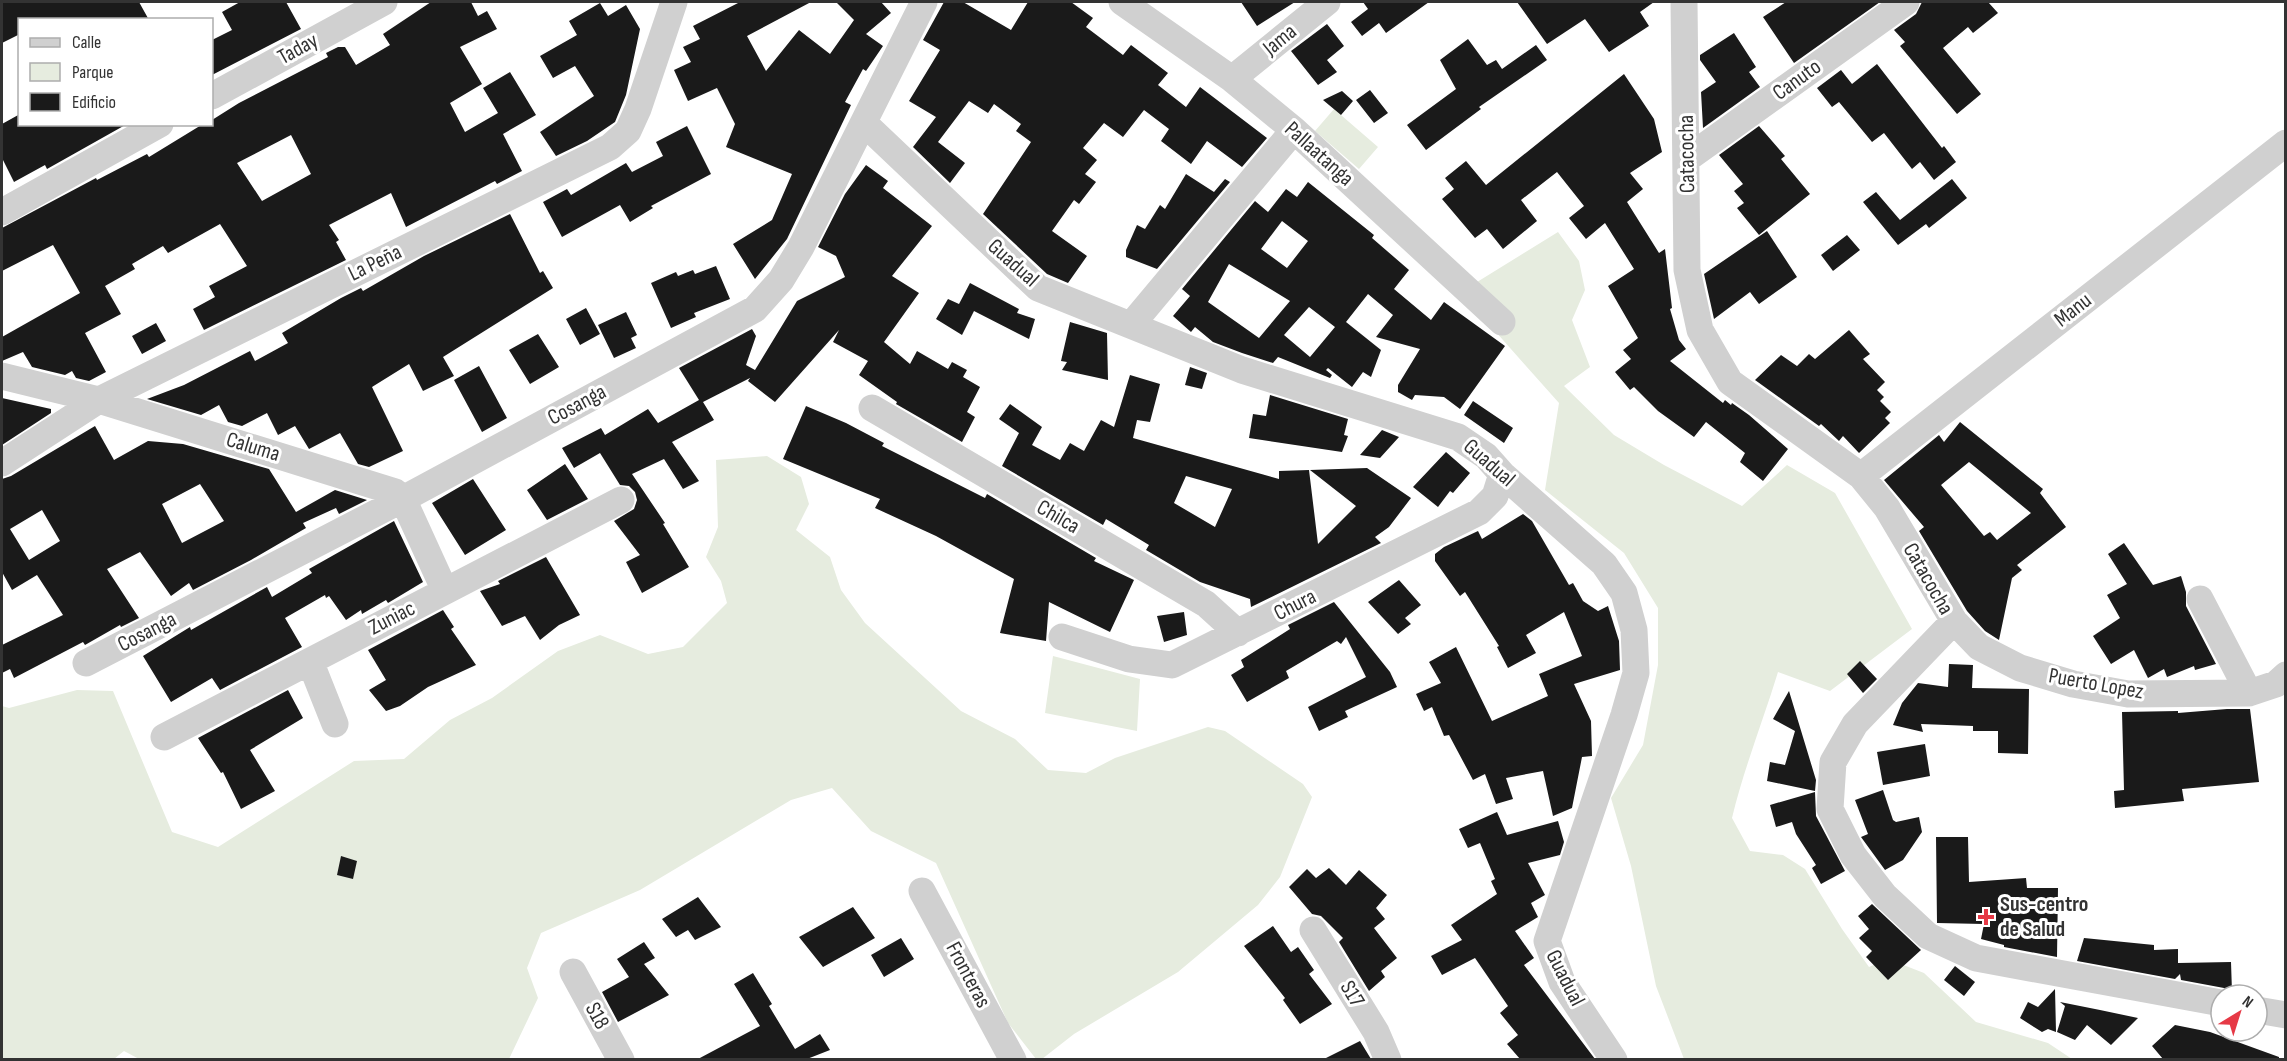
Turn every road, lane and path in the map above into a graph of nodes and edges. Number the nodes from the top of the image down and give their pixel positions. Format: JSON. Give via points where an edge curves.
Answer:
{"nodes":[{"id":1,"x":384,"y":2,"type":"edge"},
{"id":2,"x":924,"y":2,"type":"edge"},
{"id":3,"x":1122,"y":2,"type":"edge"},
{"id":4,"x":1327,"y":2,"type":"edge"},
{"id":5,"x":1684,"y":2,"type":"edge"},
{"id":6,"x":1906,"y":2,"type":"edge"},
{"id":7,"x":677,"y":4,"type":"edge"},
{"id":8,"x":1232,"y":79,"type":"junction"},
{"id":9,"x":213,"y":95,"type":"edge"},
{"id":10,"x":865,"y":124,"type":"junction"},
{"id":11,"x":156,"y":126,"type":"edge"},
{"id":12,"x":1294,"y":130,"type":"junction"},
{"id":13,"x":2286,"y":143,"type":"edge"},
{"id":14,"x":1688,"y":159,"type":"junction"},
{"id":15,"x":2,"y":212,"type":"edge"},
{"id":16,"x":1502,"y":322,"type":"dead end"},
{"id":17,"x":1132,"y":324,"type":"junction"},
{"id":18,"x":2,"y":376,"type":"edge"},
{"id":19,"x":99,"y":400,"type":"junction"},
{"id":20,"x":872,"y":408,"type":"dead end"},
{"id":21,"x":2,"y":463,"type":"edge"},
{"id":22,"x":1502,"y":474,"type":"junction"},
{"id":23,"x":1861,"y":476,"type":"junction"},
{"id":24,"x":403,"y":499,"type":"junction"},
{"id":25,"x":621,"y":500,"type":"dead end"},
{"id":26,"x":445,"y":591,"type":"junction"},
{"id":27,"x":2200,"y":599,"type":"dead end"},
{"id":28,"x":1954,"y":621,"type":"junction"},
{"id":29,"x":1238,"y":633,"type":"junction"},
{"id":30,"x":1062,"y":638,"type":"dead end"},
{"id":31,"x":309,"y":661,"type":"junction"},
{"id":32,"x":86,"y":663,"type":"dead end"},
{"id":33,"x":2286,"y":675,"type":"edge"},
{"id":34,"x":2249,"y":693,"type":"junction"},
{"id":35,"x":335,"y":724,"type":"dead end"},
{"id":36,"x":164,"y":737,"type":"dead end"},
{"id":37,"x":922,"y":891,"type":"dead end"},
{"id":38,"x":1313,"y":930,"type":"dead end"},
{"id":39,"x":573,"y":972,"type":"dead end"},
{"id":40,"x":2209,"y":1001,"type":"edge"},
{"id":41,"x":2269,"y":1012,"type":"edge"},
{"id":42,"x":2286,"y":1016,"type":"edge"},
{"id":43,"x":621,"y":1059,"type":"edge"},
{"id":44,"x":1013,"y":1059,"type":"edge"},
{"id":45,"x":1388,"y":1059,"type":"edge"},
{"id":46,"x":1614,"y":1059,"type":"edge"}],
"edges":[{"from":1,"to":9,"type":"street","name":"Taday"},
{"from":2,"to":10,"type":"street","name":"Cosanga"},
{"from":3,"to":8,"type":"street","name":"Pallaatanga"},
{"from":4,"to":8,"type":"street","name":"Jama"},
{"from":5,"to":14,"type":"street","name":"Catacocha"},
{"from":6,"to":14,"type":"street","name":"Canuto"},
{"from":7,"to":19,"type":"street","name":"La Peña","via":[[638,110],[628,131],[610,147]]},
{"from":8,"to":12,"type":"street","name":"Pallaatanga"},
{"from":10,"to":17,"type":"street","name":"Guadual","via":[[1038,288]]},
{"from":10,"to":24,"type":"street","name":"Cosanga","via":[[781,280],[755,309]]},
{"from":11,"to":15,"type":"street"},
{"from":12,"to":16,"type":"street","name":"Pallaatanga"},
{"from":12,"to":17,"type":"street"},
{"from":13,"to":23,"type":"street","name":"Manu"},
{"from":14,"to":23,"type":"street","name":"Catacocha","via":[[1687,270],[1700,330],[1730,382]]},
{"from":17,"to":22,"type":"street","name":"Guadual","via":[[1242,370],[1458,437],[1486,456]]},
{"from":18,"to":19,"type":"street","name":"Caluma"},
{"from":19,"to":21,"type":"street","name":"La Peña"},
{"from":19,"to":24,"type":"street","name":"Caluma","via":[[384,487]]},
{"from":20,"to":29,"type":"street","name":"Chilca","via":[[1206,604]]},
{"from":22,"to":29,"type":"street","name":"Chura","via":[[1495,496],[1479,512]]},
{"from":22,"to":46,"type":"street","name":"Guadual","via":[[1604,564],[1624,593],[1634,630],[1636,673],[1547,941],[1563,982]]},
{"from":23,"to":28,"type":"street","name":"Catacocha","via":[[1887,508]]},
{"from":24,"to":26,"type":"street"},
{"from":24,"to":32,"type":"street","name":"Cosanga"},
{"from":25,"to":26,"type":"street","name":"Zuniac"},
{"from":26,"to":31,"type":"street","name":"Zuniac"},
{"from":27,"to":34,"type":"street"},
{"from":28,"to":34,"type":"street","name":"Puerto Lopez","via":[[1979,647],[2020,668],[2073,684],[2128,694]]},
{"from":28,"to":40,"type":"street","name":"Catacocha","via":[[1855,724],[1833,762],[1830,809],[1853,855],[1885,896],[1928,936],[1976,958]]},
{"from":29,"to":30,"type":"street","name":"Chura","via":[[1172,665],[1129,659]]},
{"from":31,"to":35,"type":"street"},
{"from":31,"to":36,"type":"street","name":"Zuniac"},
{"from":33,"to":34,"type":"street","name":"Puerto Lopez","via":[[2276,684]]},
{"from":37,"to":44,"type":"street","name":"Fronteras"},
{"from":38,"to":45,"type":"street","name":"S17","via":[[1376,1032]]},
{"from":39,"to":43,"type":"street","name":"S18"},
{"from":41,"to":42,"type":"street"}]}
